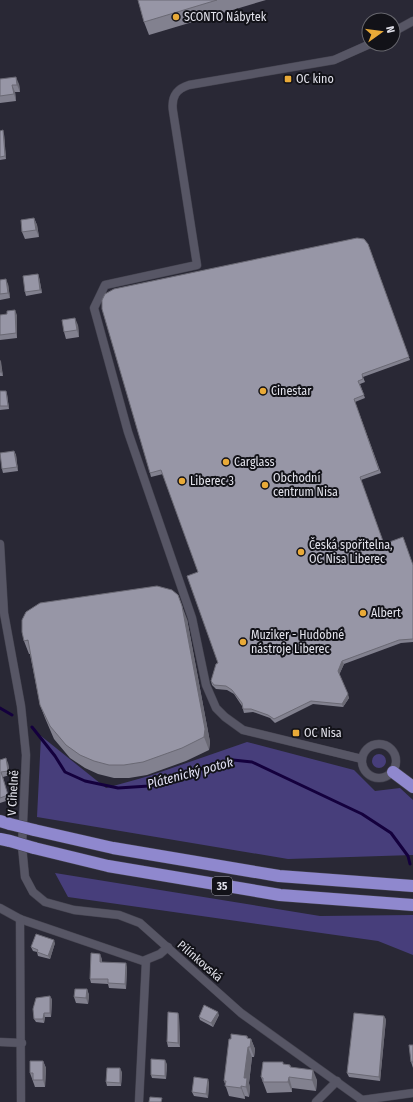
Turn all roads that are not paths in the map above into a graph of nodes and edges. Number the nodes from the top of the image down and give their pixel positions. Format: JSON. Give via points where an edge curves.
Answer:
{"nodes":[{"id":1,"x":413,"y":21,"type":"edge"},
{"id":2,"x":401,"y":28,"type":"edge"},
{"id":3,"x":361,"y":48,"type":"edge"},
{"id":4,"x":0,"y":544,"type":"edge"},
{"id":5,"x":2,"y":614,"type":"edge"},
{"id":6,"x":362,"y":759,"type":"junction"},
{"id":7,"x":393,"y":772,"type":"junction"},
{"id":8,"x":413,"y":787,"type":"edge"},
{"id":9,"x":5,"y":823,"type":"edge"},
{"id":10,"x":5,"y":840,"type":"edge"},
{"id":11,"x":413,"y":879,"type":"edge"},
{"id":12,"x":359,"y":883,"type":"junction"},
{"id":13,"x":413,"y":886,"type":"edge"},
{"id":14,"x":413,"y":905,"type":"edge"},
{"id":15,"x":0,"y":908,"type":"edge"},
{"id":16,"x":20,"y":919,"type":"junction"},
{"id":17,"x":168,"y":947,"type":"junction"},
{"id":18,"x":146,"y":961,"type":"junction"},
{"id":19,"x":0,"y":1042,"type":"edge"},
{"id":20,"x":22,"y":1043,"type":"junction"},
{"id":21,"x":337,"y":1081,"type":"junction"},
{"id":22,"x":413,"y":1093,"type":"edge"},
{"id":23,"x":361,"y":1101,"type":"edge"},
{"id":24,"x":21,"y":1102,"type":"edge"},
{"id":25,"x":139,"y":1102,"type":"edge"},
{"id":26,"x":316,"y":1102,"type":"edge"}],
"edges":[{"from":1,"to":2,"type":"street"},
{"from":3,"to":6,"type":"street","via":[[334,60],[178,90],[172,102],[196,265],[105,285],[94,308],[128,432],[192,618],[206,685],[216,708],[242,730]]},
{"from":4,"to":5,"type":"street","name":"V Cihelně"},
{"from":5,"to":17,"type":"street","name":"V Cihelně","via":[[21,706],[26,755],[22,846],[28,885],[45,902],[74,910],[119,915],[140,923]]},
{"from":6,"to":7,"type":"street","via":[[364,770],[373,777],[384,778]]},
{"from":6,"to":7,"type":"street","via":[[367,748],[386,744],[396,756],[396,767]]},
{"from":7,"to":8,"type":"highway"},
{"from":9,"to":12,"type":"highway","number":"35","bridge":true,"via":[[113,848],[208,865],[279,876]]},
{"from":10,"to":14,"type":"highway","number":"35","bridge":true,"via":[[108,866],[280,895]]},
{"from":11,"to":12,"type":"highway"},
{"from":12,"to":13,"type":"highway","number":"35"},
{"from":15,"to":16,"type":"street"},
{"from":16,"to":18,"type":"street"},
{"from":16,"to":20,"type":"street"},
{"from":17,"to":18,"type":"street","name":"Pilínkovská"},
{"from":17,"to":21,"type":"street","name":"Pilínkovská","via":[[241,1013]]},
{"from":18,"to":25,"type":"street"},
{"from":19,"to":20,"type":"street"},
{"from":20,"to":24,"type":"street"},
{"from":21,"to":23,"type":"street","name":"Pilínkovská"},
{"from":21,"to":26,"type":"street"},
{"from":22,"to":23,"type":"street"}]}
